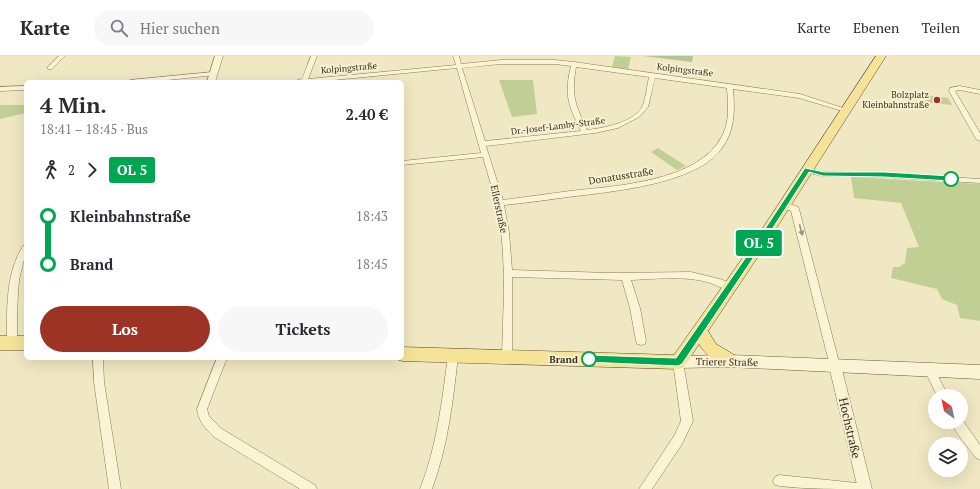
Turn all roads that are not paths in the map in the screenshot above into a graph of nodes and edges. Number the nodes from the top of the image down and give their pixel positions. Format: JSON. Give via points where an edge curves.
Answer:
{"nodes":[{"id":1,"x":62,"y":56,"type":"edge"},
{"id":2,"x":219,"y":56,"type":"edge"},
{"id":3,"x":314,"y":56,"type":"edge"},
{"id":4,"x":881,"y":56,"type":"edge"},
{"id":5,"x":457,"y":59,"type":"edge"},
{"id":6,"x":574,"y":64,"type":"junction"},
{"id":7,"x":50,"y":68,"type":"dead end"},
{"id":8,"x":380,"y":74,"type":"junction"},
{"id":9,"x":652,"y":75,"type":"junction"},
{"id":10,"x":212,"y":78,"type":"edge"},
{"id":11,"x":171,"y":80,"type":"edge"},
{"id":12,"x":304,"y":80,"type":"edge"},
{"id":13,"x":315,"y":80,"type":"edge"},
{"id":14,"x":382,"y":80,"type":"edge"},
{"id":15,"x":730,"y":86,"type":"junction"},
{"id":16,"x":0,"y":88,"type":"edge"},
{"id":17,"x":24,"y":88,"type":"edge"},
{"id":18,"x":980,"y":92,"type":"edge"},
{"id":19,"x":846,"y":110,"type":"junction"},
{"id":20,"x":586,"y":132,"type":"junction"},
{"id":21,"x":980,"y":139,"type":"edge"},
{"id":22,"x":482,"y":144,"type":"junction"},
{"id":23,"x":485,"y":155,"type":"junction"},
{"id":24,"x":404,"y":163,"type":"edge"},
{"id":25,"x":807,"y":170,"type":"junction"},
{"id":26,"x":980,"y":181,"type":"edge"},
{"id":27,"x":500,"y":203,"type":"junction"},
{"id":28,"x":784,"y":205,"type":"junction"},
{"id":29,"x":24,"y":250,"type":"edge"},
{"id":30,"x":508,"y":273,"type":"junction"},
{"id":31,"x":625,"y":277,"type":"junction"},
{"id":32,"x":730,"y":287,"type":"junction"},
{"id":33,"x":700,"y":331,"type":"junction"},
{"id":34,"x":641,"y":340,"type":"dead end"},
{"id":35,"x":12,"y":343,"type":"edge"},
{"id":36,"x":404,"y":354,"type":"edge"},
{"id":37,"x":453,"y":356,"type":"junction"},
{"id":38,"x":507,"y":357,"type":"junction"},
{"id":39,"x":98,"y":360,"type":"edge"},
{"id":40,"x":221,"y":360,"type":"edge"},
{"id":41,"x":730,"y":361,"type":"junction"},
{"id":42,"x":678,"y":362,"type":"junction"},
{"id":43,"x":835,"y":366,"type":"junction"},
{"id":44,"x":930,"y":371,"type":"junction"},
{"id":45,"x":980,"y":372,"type":"edge"},
{"id":46,"x":940,"y":389,"type":"edge"},
{"id":47,"x":961,"y":429,"type":"edge"},
{"id":48,"x":980,"y":454,"type":"edge"},
{"id":49,"x":779,"y":481,"type":"dead end"},
{"id":50,"x":115,"y":489,"type":"edge"},
{"id":51,"x":311,"y":489,"type":"edge"},
{"id":52,"x":426,"y":489,"type":"edge"},
{"id":53,"x":645,"y":489,"type":"edge"},
{"id":54,"x":857,"y":489,"type":"edge"},
{"id":55,"x":865,"y":489,"type":"edge"}],
"edges":[{"from":1,"to":7,"type":"street"},
{"from":2,"to":10,"type":"street"},
{"from":3,"to":12,"type":"street"},
{"from":4,"to":19,"type":"main road"},
{"from":5,"to":6,"type":"street","name":"Kolpingstraße"},
{"from":5,"to":8,"type":"street","name":"Kolpingstraße"},
{"from":5,"to":22,"type":"street","name":"Ellerstraße"},
{"from":6,"to":9,"type":"street","name":"Kolpingstraße"},
{"from":6,"to":20,"type":"street","via":[[570,81],[570,101]]},
{"from":8,"to":13,"type":"street","name":"Kolpingstraße"},
{"from":8,"to":14,"type":"street"},
{"from":9,"to":15,"type":"street","name":"Kolpingstraße"},
{"from":9,"to":20,"type":"street","name":"Dr.-Josef-Lamby-Straße","via":[[646,106],[637,116],[616,126]]},
{"from":10,"to":11,"type":"street"},
{"from":15,"to":19,"type":"street","name":"Kolpingstraße","via":[[800,96]]},
{"from":15,"to":27,"type":"street","name":"Donatusstraße","via":[[731,115],[726,137],[712,155],[686,170],[647,183]]},
{"from":16,"to":17,"type":"street"},
{"from":18,"to":21,"type":"street","via":[[952,89]]},
{"from":19,"to":25,"type":"main road"},
{"from":20,"to":22,"type":"street","name":"Dr.-Josef-Lamby-Straße"},
{"from":22,"to":23,"type":"street","name":"Ellerstraße"},
{"from":23,"to":24,"type":"street"},
{"from":23,"to":27,"type":"street","name":"Ellerstraße"},
{"from":25,"to":26,"type":"street","via":[[823,174],[884,174]]},
{"from":25,"to":28,"type":"main road"},
{"from":27,"to":30,"type":"street","name":"Ellerstraße"},
{"from":28,"to":32,"type":"main road"},
{"from":28,"to":43,"type":"street","one_way":true,"via":[[795,209]]},
{"from":29,"to":35,"type":"street","via":[[21,254],[12,298]]},
{"from":30,"to":31,"type":"street"},
{"from":30,"to":38,"type":"street","name":"Ellerstraße"},
{"from":31,"to":32,"type":"street","via":[[693,275],[718,281]]},
{"from":31,"to":34,"type":"street","via":[[635,308]]},
{"from":32,"to":33,"type":"main road"},
{"from":33,"to":41,"type":"main road","via":[[710,349]]},
{"from":33,"to":42,"type":"main road"},
{"from":36,"to":37,"type":"main road","name":"Trierer Straße"},
{"from":37,"to":38,"type":"main road","name":"Trierer Straße"},
{"from":37,"to":52,"type":"street","via":[[442,433],[432,476]]},
{"from":38,"to":42,"type":"main road","name":"Trierer Straße"},
{"from":39,"to":50,"type":"street","via":[[98,382]]},
{"from":40,"to":51,"type":"street","via":[[202,409],[202,416],[224,437]]},
{"from":41,"to":42,"type":"main road","name":"Trierer Straße"},
{"from":41,"to":43,"type":"main road","name":"Trierer Straße"},
{"from":42,"to":53,"type":"street","via":[[687,421],[678,440]]},
{"from":43,"to":44,"type":"main road","name":"Trierer Straße"},
{"from":43,"to":55,"type":"street","name":"Hochstraße"},
{"from":44,"to":45,"type":"main road","name":"Trierer Straße"},
{"from":44,"to":46,"type":"street"},
{"from":47,"to":48,"type":"street"},
{"from":49,"to":54,"type":"street"}]}
